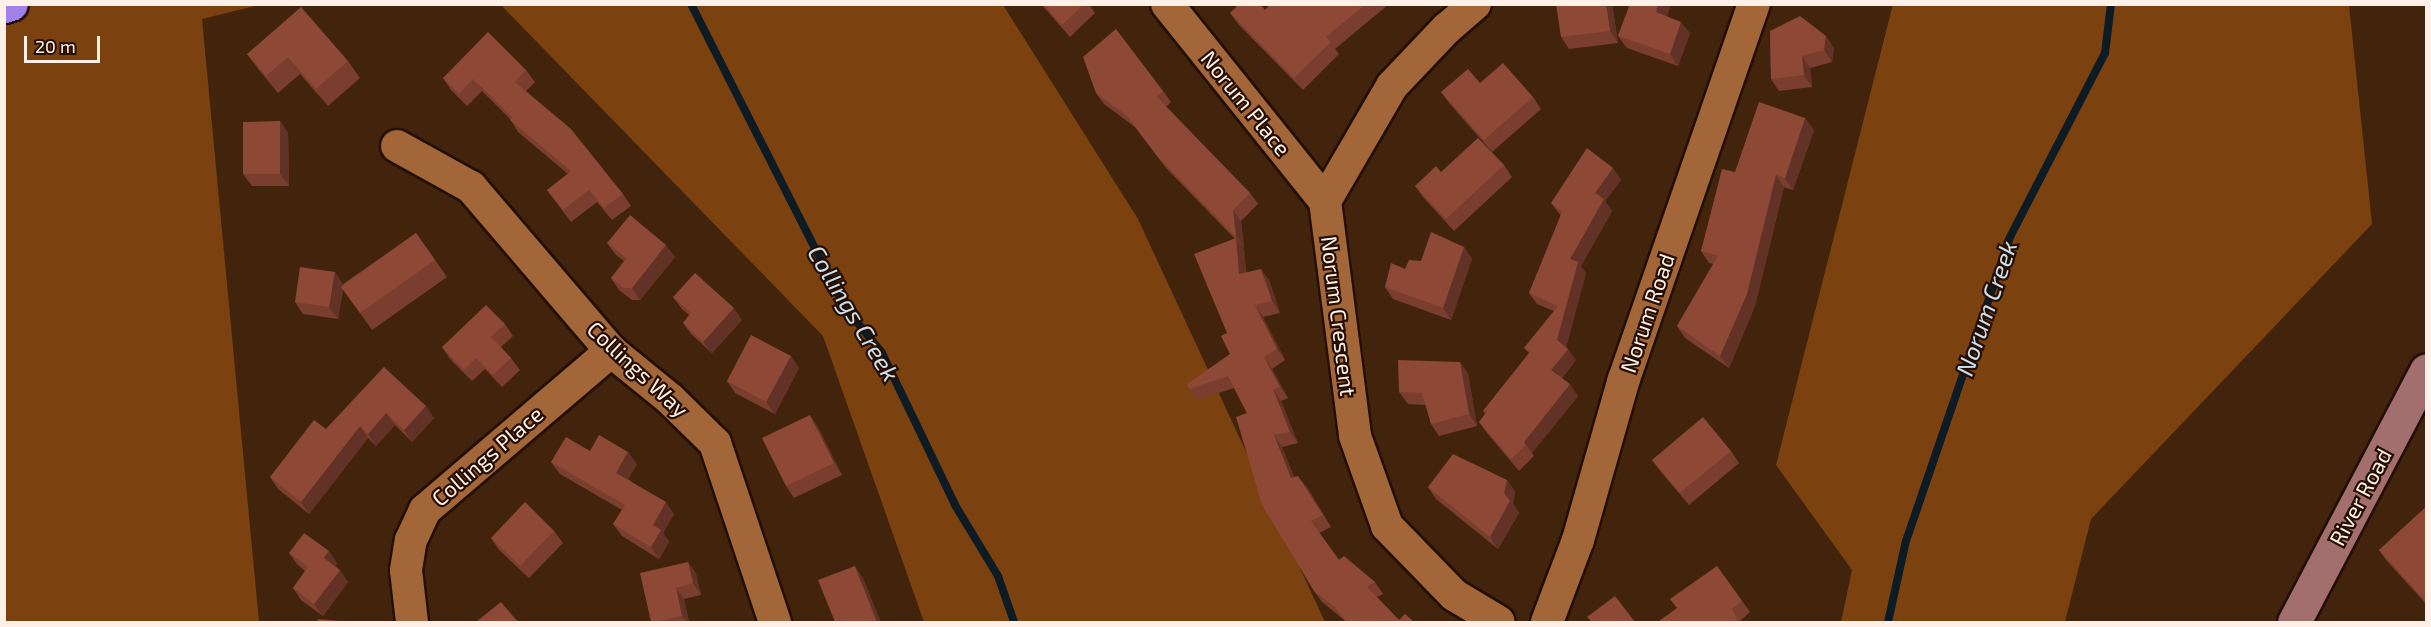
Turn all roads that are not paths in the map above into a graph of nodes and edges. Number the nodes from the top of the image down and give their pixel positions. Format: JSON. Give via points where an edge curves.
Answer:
{"nodes":[{"id":1,"x":11,"y":4,"type":"edge"},
{"id":2,"x":1167,"y":4,"type":"edge"},
{"id":3,"x":1475,"y":4,"type":"edge"},
{"id":4,"x":1754,"y":4,"type":"edge"},
{"id":5,"x":4,"y":6,"type":"edge"},
{"id":6,"x":397,"y":146,"type":"dead end"},
{"id":7,"x":1325,"y":201,"type":"junction"},
{"id":8,"x":611,"y":351,"type":"junction"},
{"id":9,"x":2427,"y":371,"type":"edge"},
{"id":10,"x":412,"y":622,"type":"edge"},
{"id":11,"x":775,"y":622,"type":"edge"},
{"id":12,"x":1499,"y":622,"type":"edge"},
{"id":13,"x":1547,"y":622,"type":"edge"},
{"id":14,"x":2294,"y":622,"type":"edge"}],
"edges":[{"from":1,"to":5,"type":"highway"},
{"from":2,"to":7,"type":"street","name":"Norum Place"},
{"from":3,"to":7,"type":"street","via":[[1392,86]]},
{"from":4,"to":13,"type":"street","name":"Norum Road","via":[[1624,379],[1578,540]]},
{"from":6,"to":8,"type":"street","name":"Collings Way","via":[[471,187]]},
{"from":7,"to":12,"type":"street","name":"Norum Crescent","via":[[1354,436],[1387,526],[1454,595]]},
{"from":8,"to":10,"type":"street","name":"Collings Place","via":[[425,510],[411,540],[406,570]]},
{"from":8,"to":11,"type":"street","name":"Collings Way","via":[[670,399],[715,443]]},
{"from":9,"to":14,"type":"street","name":"River Road"}]}
